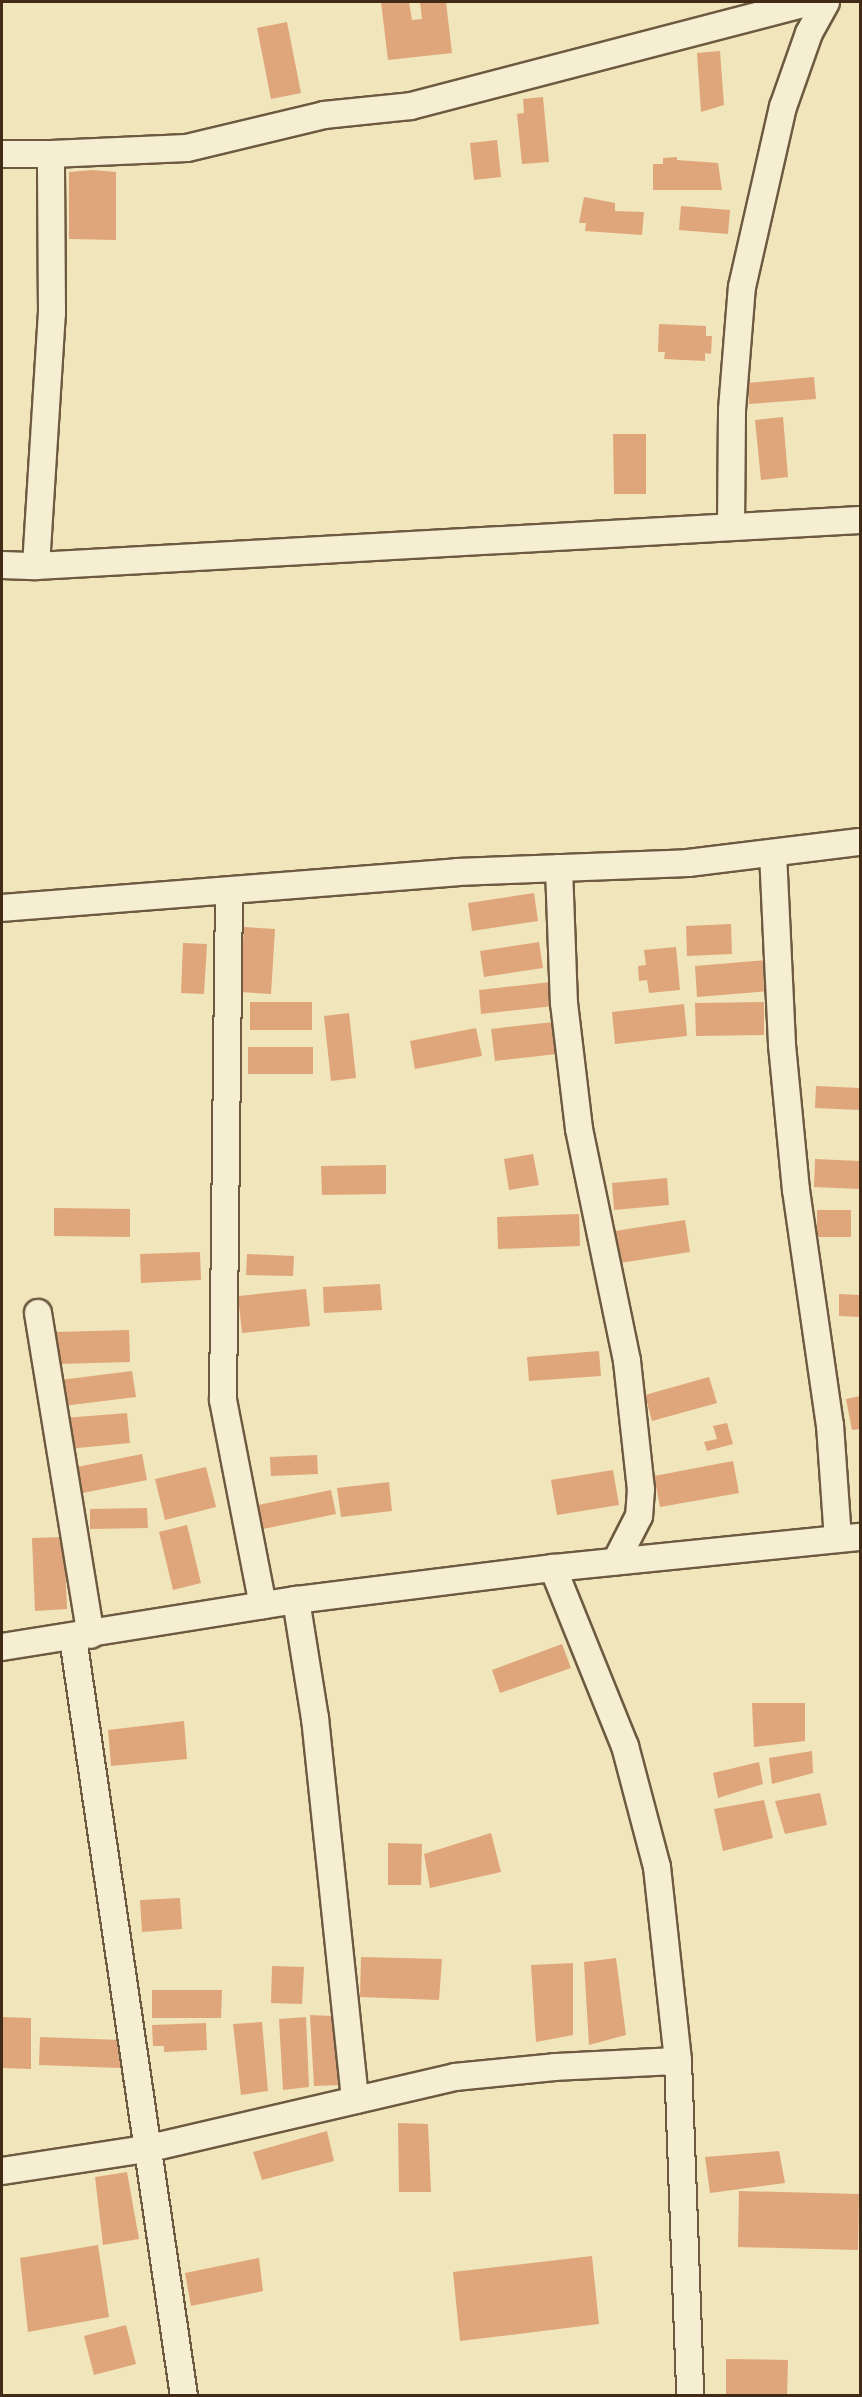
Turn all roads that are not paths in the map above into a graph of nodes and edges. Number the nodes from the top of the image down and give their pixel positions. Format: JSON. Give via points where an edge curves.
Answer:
{"nodes":[{"id":1,"x":809,"y":2,"type":"edge"},
{"id":2,"x":826,"y":2,"type":"edge"},
{"id":3,"x":2,"y":154,"type":"edge"},
{"id":4,"x":51,"y":154,"type":"junction"},
{"id":5,"x":861,"y":520,"type":"edge"},
{"id":6,"x":731,"y":527,"type":"junction"},
{"id":7,"x":2,"y":565,"type":"edge"},
{"id":8,"x":36,"y":566,"type":"junction"},
{"id":9,"x":861,"y":842,"type":"edge"},
{"id":10,"x":773,"y":853,"type":"junction"},
{"id":11,"x":559,"y":868,"type":"junction"},
{"id":12,"x":229,"y":892,"type":"junction"},
{"id":13,"x":2,"y":908,"type":"edge"},
{"id":14,"x":38,"y":1313,"type":"dead end"},
{"id":15,"x":849,"y":1538,"type":"edge"},
{"id":16,"x":616,"y":1561,"type":"junction"},
{"id":17,"x":553,"y":1568,"type":"junction"},
{"id":18,"x":296,"y":1600,"type":"junction"},
{"id":19,"x":263,"y":1605,"type":"junction"},
{"id":20,"x":82,"y":1637,"type":"junction"},
{"id":21,"x":2,"y":1647,"type":"edge"},
{"id":22,"x":678,"y":2061,"type":"junction"},
{"id":23,"x":356,"y":2100,"type":"junction"},
{"id":24,"x":146,"y":2149,"type":"junction"},
{"id":25,"x":2,"y":2171,"type":"edge"},
{"id":26,"x":184,"y":2396,"type":"edge"},
{"id":27,"x":690,"y":2396,"type":"edge"}],
"edges":[{"from":1,"to":4,"type":"street","via":[[411,106],[292,121],[188,148]]},
{"from":2,"to":6,"type":"street","via":[[809,33],[783,107],[742,287],[732,410]]},
{"from":3,"to":4,"type":"street"},
{"from":4,"to":8,"type":"street","via":[[52,314]]},
{"from":5,"to":6,"type":"street"},
{"from":6,"to":8,"type":"street"},
{"from":7,"to":8,"type":"street"},
{"from":9,"to":10,"type":"street"},
{"from":10,"to":11,"type":"street","via":[[688,862]]},
{"from":10,"to":15,"type":"street","via":[[782,1045],[796,1190]]},
{"from":11,"to":12,"type":"street","via":[[457,872]]},
{"from":11,"to":16,"type":"street","via":[[564,1003],[579,1129],[627,1361],[641,1489],[639,1516]]},
{"from":12,"to":13,"type":"street"},
{"from":12,"to":19,"type":"street","via":[[224,1400]]},
{"from":14,"to":20,"type":"street"},
{"from":15,"to":16,"type":"street"},
{"from":16,"to":17,"type":"street"},
{"from":17,"to":18,"type":"street"},
{"from":17,"to":22,"type":"street","via":[[625,1746],[657,1867]]},
{"from":18,"to":19,"type":"street"},
{"from":18,"to":23,"type":"street","via":[[315,1718]]},
{"from":19,"to":20,"type":"street"},
{"from":20,"to":21,"type":"street"},
{"from":20,"to":24,"type":"street"},
{"from":22,"to":23,"type":"street","via":[[454,2077]]},
{"from":22,"to":27,"type":"street"},
{"from":23,"to":24,"type":"street"},
{"from":24,"to":25,"type":"street"},
{"from":24,"to":26,"type":"street"}]}
